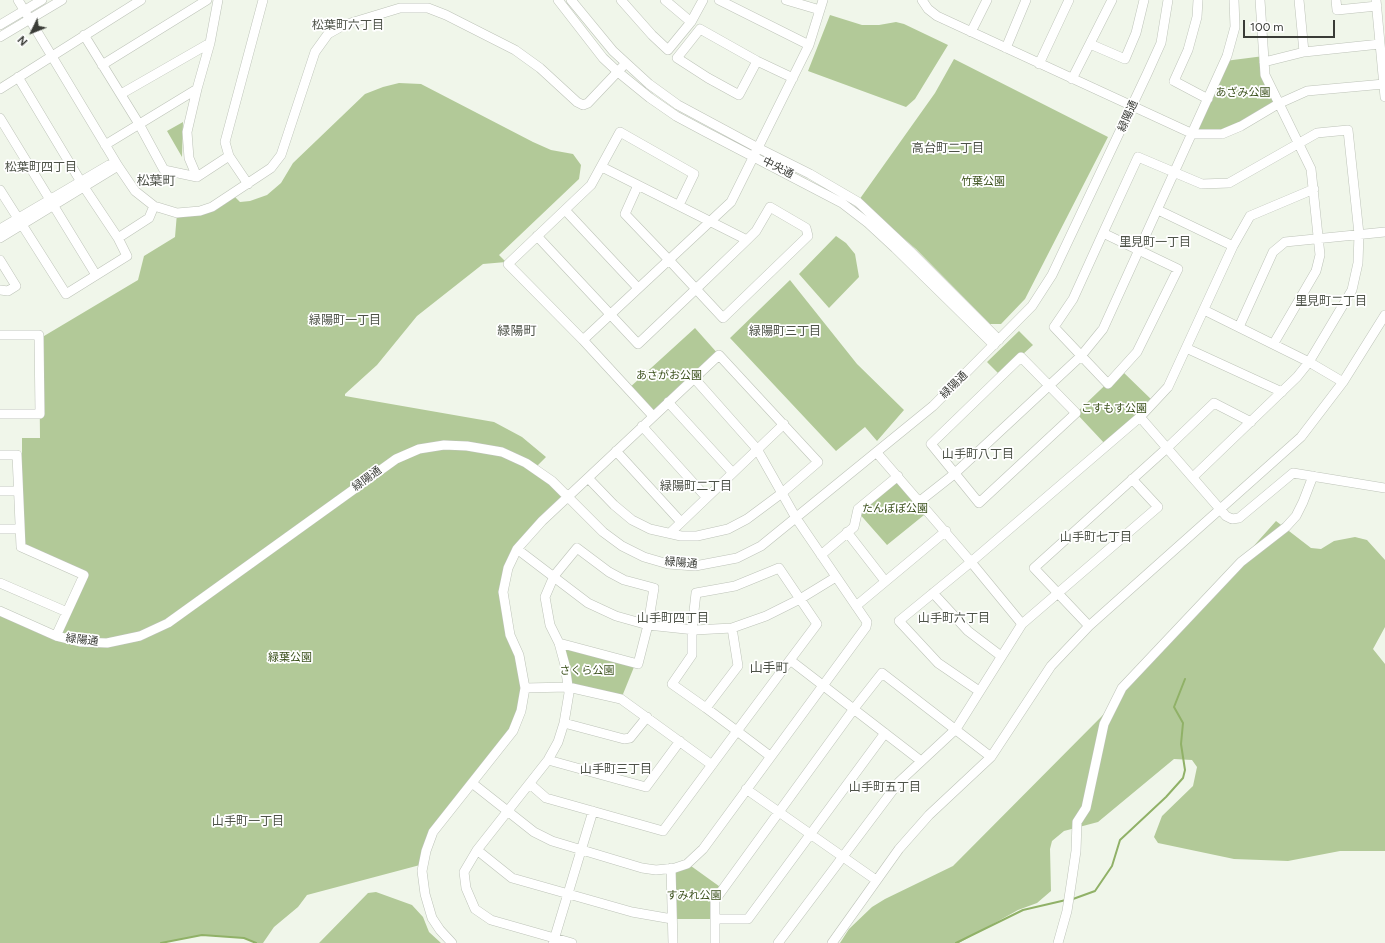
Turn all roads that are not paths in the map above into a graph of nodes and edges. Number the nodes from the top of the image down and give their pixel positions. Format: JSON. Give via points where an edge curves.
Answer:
{"nodes":[{"id":1,"x":18,"y":0,"type":"edge"},
{"id":2,"x":42,"y":0,"type":"edge"},
{"id":3,"x":62,"y":0,"type":"edge"},
{"id":4,"x":141,"y":0,"type":"edge"},
{"id":5,"x":207,"y":0,"type":"edge"},
{"id":6,"x":218,"y":0,"type":"edge"},
{"id":7,"x":263,"y":0,"type":"edge"},
{"id":8,"x":558,"y":0,"type":"edge"},
{"id":9,"x":571,"y":0,"type":"edge"},
{"id":10,"x":621,"y":0,"type":"edge"},
{"id":11,"x":665,"y":0,"type":"edge"},
{"id":12,"x":703,"y":0,"type":"edge"},
{"id":13,"x":719,"y":0,"type":"edge"},
{"id":14,"x":786,"y":0,"type":"edge"},
{"id":15,"x":823,"y":0,"type":"edge"},
{"id":16,"x":922,"y":0,"type":"edge"},
{"id":17,"x":987,"y":0,"type":"edge"},
{"id":18,"x":1026,"y":0,"type":"edge"},
{"id":19,"x":1069,"y":0,"type":"edge"},
{"id":20,"x":1112,"y":0,"type":"edge"},
{"id":21,"x":1144,"y":0,"type":"edge"},
{"id":22,"x":1168,"y":0,"type":"edge"},
{"id":23,"x":1198,"y":0,"type":"edge"},
{"id":24,"x":1234,"y":0,"type":"edge"},
{"id":25,"x":1260,"y":0,"type":"edge"},
{"id":26,"x":1299,"y":0,"type":"edge"},
{"id":27,"x":1336,"y":0,"type":"edge"},
{"id":28,"x":1377,"y":3,"type":"edge"},
{"id":29,"x":24,"y":10,"type":"junction"},
{"id":30,"x":820,"y":10,"type":"junction"},
{"id":31,"x":30,"y":19,"type":"junction"},
{"id":32,"x":691,"y":22,"type":"junction"},
{"id":33,"x":0,"y":26,"type":"edge"},
{"id":34,"x":971,"y":32,"type":"junction"},
{"id":35,"x":84,"y":35,"type":"junction"},
{"id":36,"x":0,"y":37,"type":"edge"},
{"id":37,"x":210,"y":43,"type":"junction"},
{"id":38,"x":1090,"y":44,"type":"junction"},
{"id":39,"x":1380,"y":44,"type":"junction"},
{"id":40,"x":809,"y":45,"type":"junction"},
{"id":41,"x":1006,"y":48,"type":"junction"},
{"id":42,"x":1304,"y":52,"type":"junction"},
{"id":43,"x":52,"y":56,"type":"junction"},
{"id":44,"x":757,"y":61,"type":"junction"},
{"id":45,"x":1264,"y":62,"type":"junction"},
{"id":46,"x":625,"y":64,"type":"junction"},
{"id":47,"x":1038,"y":64,"type":"junction"},
{"id":48,"x":102,"y":65,"type":"junction"},
{"id":49,"x":618,"y":72,"type":"junction"},
{"id":50,"x":18,"y":78,"type":"junction"},
{"id":51,"x":793,"y":78,"type":"junction"},
{"id":52,"x":1072,"y":80,"type":"junction"},
{"id":53,"x":1384,"y":84,"type":"junction"},
{"id":54,"x":0,"y":89,"type":"edge"},
{"id":55,"x":197,"y":89,"type":"junction"},
{"id":56,"x":121,"y":94,"type":"junction"},
{"id":57,"x":1385,"y":97,"type":"edge"},
{"id":58,"x":1208,"y":99,"type":"junction"},
{"id":59,"x":1278,"y":104,"type":"junction"},
{"id":60,"x":1132,"y":106,"type":"junction"},
{"id":61,"x":0,"y":118,"type":"edge"},
{"id":62,"x":139,"y":124,"type":"junction"},
{"id":63,"x":1192,"y":134,"type":"junction"},
{"id":64,"x":106,"y":144,"type":"junction"},
{"id":65,"x":1299,"y":144,"type":"junction"},
{"id":66,"x":756,"y":152,"type":"junction"},
{"id":67,"x":229,"y":156,"type":"junction"},
{"id":68,"x":117,"y":164,"type":"junction"},
{"id":69,"x":602,"y":167,"type":"junction"},
{"id":70,"x":1175,"y":173,"type":"junction"},
{"id":71,"x":197,"y":177,"type":"junction"},
{"id":72,"x":83,"y":184,"type":"junction"},
{"id":73,"x":248,"y":184,"type":"junction"},
{"id":74,"x":638,"y":185,"type":"junction"},
{"id":75,"x":1314,"y":189,"type":"junction"},
{"id":76,"x":0,"y":190,"type":"edge"},
{"id":77,"x":52,"y":203,"type":"junction"},
{"id":78,"x":679,"y":205,"type":"junction"},
{"id":79,"x":154,"y":206,"type":"junction"},
{"id":80,"x":565,"y":210,"type":"junction"},
{"id":81,"x":1158,"y":210,"type":"junction"},
{"id":82,"x":711,"y":221,"type":"junction"},
{"id":83,"x":19,"y":222,"type":"junction"},
{"id":84,"x":0,"y":229,"type":"edge"},
{"id":85,"x":1385,"y":232,"type":"edge"},
{"id":86,"x":1103,"y":233,"type":"junction"},
{"id":87,"x":1359,"y":234,"type":"junction"},
{"id":88,"x":537,"y":236,"type":"junction"},
{"id":89,"x":0,"y":238,"type":"edge"},
{"id":90,"x":118,"y":238,"type":"junction"},
{"id":91,"x":1319,"y":239,"type":"junction"},
{"id":92,"x":747,"y":240,"type":"junction"},
{"id":93,"x":1233,"y":246,"type":"junction"},
{"id":94,"x":1139,"y":250,"type":"junction"},
{"id":95,"x":0,"y":260,"type":"edge"},
{"id":96,"x":668,"y":260,"type":"junction"},
{"id":97,"x":96,"y":275,"type":"junction"},
{"id":98,"x":638,"y":288,"type":"junction"},
{"id":99,"x":696,"y":289,"type":"junction"},
{"id":100,"x":0,"y":290,"type":"edge"},
{"id":101,"x":1204,"y":310,"type":"junction"},
{"id":102,"x":610,"y":314,"type":"junction"},
{"id":103,"x":1385,"y":314,"type":"edge"},
{"id":104,"x":1239,"y":327,"type":"junction"},
{"id":105,"x":0,"y":335,"type":"edge"},
{"id":106,"x":583,"y":340,"type":"junction"},
{"id":107,"x":996,"y":343,"type":"junction"},
{"id":108,"x":1274,"y":343,"type":"junction"},
{"id":109,"x":1186,"y":348,"type":"junction"},
{"id":110,"x":1081,"y":356,"type":"junction"},
{"id":111,"x":1309,"y":362,"type":"junction"},
{"id":112,"x":694,"y":378,"type":"junction"},
{"id":113,"x":1343,"y":382,"type":"junction"},
{"id":114,"x":1049,"y":386,"type":"junction"},
{"id":115,"x":1282,"y":392,"type":"junction"},
{"id":116,"x":668,"y":402,"type":"junction"},
{"id":117,"x":0,"y":414,"type":"edge"},
{"id":118,"x":653,"y":416,"type":"junction"},
{"id":119,"x":1140,"y":417,"type":"junction"},
{"id":120,"x":1251,"y":422,"type":"junction"},
{"id":121,"x":784,"y":424,"type":"junction"},
{"id":122,"x":642,"y":426,"type":"junction"},
{"id":123,"x":1167,"y":448,"type":"junction"},
{"id":124,"x":757,"y":449,"type":"junction"},
{"id":125,"x":616,"y":451,"type":"junction"},
{"id":126,"x":877,"y":453,"type":"junction"},
{"id":127,"x":0,"y":456,"type":"edge"},
{"id":128,"x":732,"y":472,"type":"junction"},
{"id":129,"x":954,"y":473,"type":"junction"},
{"id":130,"x":898,"y":476,"type":"junction"},
{"id":131,"x":1313,"y":476,"type":"junction"},
{"id":132,"x":1193,"y":477,"type":"junction"},
{"id":133,"x":588,"y":478,"type":"junction"},
{"id":134,"x":1132,"y":479,"type":"junction"},
{"id":135,"x":1385,"y":488,"type":"edge"},
{"id":136,"x":0,"y":491,"type":"edge"},
{"id":137,"x":18,"y":491,"type":"junction"},
{"id":138,"x":782,"y":493,"type":"junction"},
{"id":139,"x":567,"y":497,"type":"junction"},
{"id":140,"x":706,"y":497,"type":"junction"},
{"id":141,"x":920,"y":501,"type":"junction"},
{"id":142,"x":1221,"y":509,"type":"junction"},
{"id":143,"x":796,"y":518,"type":"junction"},
{"id":144,"x":681,"y":522,"type":"junction"},
{"id":145,"x":0,"y":529,"type":"edge"},
{"id":146,"x":19,"y":529,"type":"junction"},
{"id":147,"x":946,"y":531,"type":"junction"},
{"id":148,"x":847,"y":532,"type":"junction"},
{"id":149,"x":670,"y":533,"type":"junction"},
{"id":150,"x":517,"y":549,"type":"junction"},
{"id":151,"x":821,"y":555,"type":"junction"},
{"id":152,"x":971,"y":562,"type":"junction"},
{"id":153,"x":554,"y":576,"type":"junction"},
{"id":154,"x":836,"y":577,"type":"junction"},
{"id":155,"x":885,"y":581,"type":"junction"},
{"id":156,"x":0,"y":582,"type":"edge"},
{"id":157,"x":933,"y":593,"type":"junction"},
{"id":158,"x":1058,"y":594,"type":"junction"},
{"id":159,"x":800,"y":599,"type":"junction"},
{"id":160,"x":856,"y":606,"type":"junction"},
{"id":161,"x":0,"y":611,"type":"edge"},
{"id":162,"x":67,"y":612,"type":"junction"},
{"id":163,"x":1022,"y":624,"type":"junction"},
{"id":164,"x":648,"y":625,"type":"junction"},
{"id":165,"x":1089,"y":626,"type":"junction"},
{"id":166,"x":732,"y":628,"type":"junction"},
{"id":167,"x":692,"y":629,"type":"junction"},
{"id":168,"x":56,"y":636,"type":"junction"},
{"id":169,"x":559,"y":643,"type":"junction"},
{"id":170,"x":1001,"y":656,"type":"junction"},
{"id":171,"x":790,"y":660,"type":"junction"},
{"id":172,"x":823,"y":685,"type":"junction"},
{"id":173,"x":568,"y":687,"type":"junction"},
{"id":174,"x":525,"y":688,"type":"junction"},
{"id":175,"x":979,"y":691,"type":"junction"},
{"id":176,"x":706,"y":708,"type":"junction"},
{"id":177,"x":854,"y":709,"type":"junction"},
{"id":178,"x":647,"y":717,"type":"junction"},
{"id":179,"x":564,"y":723,"type":"junction"},
{"id":180,"x":956,"y":729,"type":"junction"},
{"id":181,"x":737,"y":731,"type":"junction"},
{"id":182,"x":885,"y":733,"type":"junction"},
{"id":183,"x":680,"y":742,"type":"junction"},
{"id":184,"x":770,"y":756,"type":"junction"},
{"id":185,"x":991,"y":757,"type":"junction"},
{"id":186,"x":548,"y":760,"type":"junction"},
{"id":187,"x":921,"y":761,"type":"junction"},
{"id":188,"x":712,"y":765,"type":"junction"},
{"id":189,"x":472,"y":783,"type":"junction"},
{"id":190,"x":530,"y":784,"type":"junction"},
{"id":191,"x":746,"y":789,"type":"junction"},
{"id":192,"x":507,"y":811,"type":"junction"},
{"id":193,"x":593,"y":811,"type":"junction"},
{"id":194,"x":779,"y":812,"type":"junction"},
{"id":195,"x":810,"y":834,"type":"junction"},
{"id":196,"x":477,"y":850,"type":"junction"},
{"id":197,"x":582,"y":850,"type":"junction"},
{"id":198,"x":843,"y":857,"type":"junction"},
{"id":199,"x":671,"y":868,"type":"junction"},
{"id":200,"x":876,"y":880,"type":"junction"},
{"id":201,"x":568,"y":894,"type":"junction"},
{"id":202,"x":672,"y":919,"type":"junction"},
{"id":203,"x":716,"y":919,"type":"junction"},
{"id":204,"x":554,"y":941,"type":"edge"},
{"id":205,"x":452,"y":943,"type":"edge"},
{"id":206,"x":572,"y":943,"type":"edge"},
{"id":207,"x":673,"y":943,"type":"edge"},
{"id":208,"x":715,"y":943,"type":"edge"},
{"id":209,"x":778,"y":943,"type":"edge"},
{"id":210,"x":832,"y":943,"type":"edge"},
{"id":211,"x":1058,"y":943,"type":"edge"}],
"edges":[{"from":1,"to":29,"type":"street"},
{"from":2,"to":29,"type":"street"},
{"from":3,"to":31,"type":"street"},
{"from":4,"to":35,"type":"street"},
{"from":5,"to":48,"type":"street"},
{"from":6,"to":37,"type":"street"},
{"from":7,"to":67,"type":"street","via":[[225,142]]},
{"from":8,"to":49,"type":"street","name":"中央通","via":[[587,39]]},
{"from":9,"to":46,"type":"street","name":"中央通","via":[[598,36]]},
{"from":10,"to":32,"type":"street","via":[[652,36],[668,50]]},
{"from":11,"to":32,"type":"street"},
{"from":12,"to":32,"type":"street"},
{"from":13,"to":40,"type":"street"},
{"from":14,"to":30,"type":"street"},
{"from":15,"to":30,"type":"street"},
{"from":16,"to":34,"type":"street","via":[[937,16]]},
{"from":17,"to":34,"type":"street"},
{"from":18,"to":41,"type":"street"},
{"from":19,"to":47,"type":"street"},
{"from":20,"to":38,"type":"street"},
{"from":21,"to":38,"type":"street","via":[[1136,33],[1125,59]]},
{"from":22,"to":60,"type":"street","name":"緑陽通","via":[[1161,43]]},
{"from":23,"to":58,"type":"street","via":[[1197,17],[1188,50],[1174,81]]},
{"from":24,"to":58,"type":"street","via":[[1235,27],[1228,56]]},
{"from":25,"to":45,"type":"street"},
{"from":26,"to":42,"type":"street"},
{"from":27,"to":28,"type":"street","via":[[1337,10]]},
{"from":28,"to":39,"type":"street"},
{"from":29,"to":31,"type":"street"},
{"from":29,"to":33,"type":"street"},
{"from":30,"to":40,"type":"street"},
{"from":31,"to":36,"type":"street"},
{"from":31,"to":43,"type":"street"},
{"from":34,"to":41,"type":"street"},
{"from":35,"to":43,"type":"street"},
{"from":35,"to":48,"type":"street"},
{"from":37,"to":55,"type":"street"},
{"from":37,"to":56,"type":"street"},
{"from":38,"to":52,"type":"street"},
{"from":39,"to":42,"type":"street"},
{"from":39,"to":53,"type":"street"},
{"from":40,"to":51,"type":"street"},
{"from":41,"to":47,"type":"street"},
{"from":42,"to":45,"type":"street"},
{"from":43,"to":50,"type":"street"},
{"from":43,"to":64,"type":"street"},
{"from":44,"to":44,"type":"street","via":[[700,29],[677,58],[739,95]]},
{"from":44,"to":51,"type":"street"},
{"from":45,"to":59,"type":"street","via":[[1266,75]]},
{"from":46,"to":49,"type":"street"},
{"from":46,"to":66,"type":"street","name":"中央通","via":[[678,105]]},
{"from":47,"to":52,"type":"street"},
{"from":48,"to":56,"type":"street"},
{"from":49,"to":66,"type":"street","name":"中央通","via":[[676,116]]},
{"from":49,"to":73,"type":"street","via":[[583,105],[540,68],[497,40],[428,8],[392,10],[344,25],[328,34],[320,43],[281,155],[271,168]]},
{"from":50,"to":54,"type":"street"},
{"from":50,"to":72,"type":"street"},
{"from":51,"to":66,"type":"street"},
{"from":52,"to":60,"type":"street"},
{"from":53,"to":57,"type":"street"},
{"from":53,"to":59,"type":"street","via":[[1307,91]]},
{"from":55,"to":62,"type":"street"},
{"from":55,"to":71,"type":"street","via":[[187,132],[189,158]]},
{"from":56,"to":62,"type":"street"},
{"from":58,"to":63,"type":"street"},
{"from":59,"to":63,"type":"street","via":[[1222,134]]},
{"from":59,"to":65,"type":"street"},
{"from":60,"to":63,"type":"street"},
{"from":60,"to":107,"type":"street","name":"緑陽通","via":[[1052,275],[1032,306]]},
{"from":61,"to":77,"type":"street"},
{"from":62,"to":64,"type":"street"},
{"from":62,"to":71,"type":"street","via":[[164,170]]},
{"from":63,"to":70,"type":"street"},
{"from":64,"to":68,"type":"street"},
{"from":65,"to":70,"type":"street","via":[[1229,183],[1202,184]]},
{"from":65,"to":75,"type":"street","via":[[1311,169]]},
{"from":65,"to":87,"type":"street","via":[[1317,133],[1348,130]]},
{"from":66,"to":82,"type":"street","via":[[731,202]]},
{"from":66,"to":107,"type":"street","name":"中央通","via":[[842,203],[868,222]]},
{"from":67,"to":71,"type":"street"},
{"from":67,"to":73,"type":"street"},
{"from":68,"to":72,"type":"street"},
{"from":68,"to":79,"type":"street","via":[[135,191]]},
{"from":69,"to":74,"type":"street"},
{"from":69,"to":78,"type":"street","via":[[620,132],[694,174]]},
{"from":69,"to":80,"type":"street","via":[[591,185]]},
{"from":70,"to":81,"type":"street"},
{"from":70,"to":86,"type":"street","via":[[1138,157]]},
{"from":72,"to":77,"type":"street"},
{"from":72,"to":90,"type":"street"},
{"from":73,"to":79,"type":"street","via":[[200,212],[177,213]]},
{"from":74,"to":78,"type":"street"},
{"from":74,"to":96,"type":"street","via":[[625,214]]},
{"from":75,"to":91,"type":"street"},
{"from":75,"to":93,"type":"street","via":[[1250,216]]},
{"from":76,"to":83,"type":"street"},
{"from":77,"to":83,"type":"street"},
{"from":77,"to":97,"type":"street"},
{"from":78,"to":82,"type":"street"},
{"from":79,"to":90,"type":"street","via":[[149,218]]},
{"from":80,"to":88,"type":"street"},
{"from":80,"to":98,"type":"street"},
{"from":81,"to":93,"type":"street"},
{"from":81,"to":94,"type":"street"},
{"from":82,"to":92,"type":"street"},
{"from":82,"to":96,"type":"street"},
{"from":83,"to":84,"type":"street"},
{"from":83,"to":89,"type":"street"},
{"from":83,"to":97,"type":"street","via":[[66,294]]},
{"from":85,"to":87,"type":"street"},
{"from":86,"to":94,"type":"street"},
{"from":86,"to":110,"type":"street","via":[[1073,299],[1054,328]]},
{"from":87,"to":91,"type":"street"},
{"from":87,"to":111,"type":"street","via":[[1358,263],[1352,290]]},
{"from":88,"to":102,"type":"street"},
{"from":88,"to":106,"type":"street","via":[[508,264]]},
{"from":90,"to":97,"type":"street","via":[[127,256]]},
{"from":91,"to":104,"type":"street","via":[[1285,242],[1273,252]]},
{"from":91,"to":108,"type":"street","via":[[1320,255],[1316,271]]},
{"from":92,"to":99,"type":"street"},
{"from":92,"to":99,"type":"street","via":[[756,231],[770,207],[806,228],[808,236],[723,318]]},
{"from":93,"to":101,"type":"street"},
{"from":94,"to":110,"type":"street","via":[[1103,329]]},
{"from":94,"to":110,"type":"street","via":[[1178,269],[1137,352],[1108,384]]},
{"from":95,"to":100,"type":"street","via":[[16,286]]},
{"from":96,"to":98,"type":"street"},
{"from":96,"to":99,"type":"street"},
{"from":98,"to":102,"type":"street"},
{"from":99,"to":102,"type":"street","via":[[638,344]]},
{"from":101,"to":104,"type":"street"},
{"from":101,"to":109,"type":"street"},
{"from":102,"to":106,"type":"street"},
{"from":103,"to":113,"type":"street"},
{"from":104,"to":108,"type":"street"},
{"from":105,"to":117,"type":"street","via":[[39,335],[40,407],[40,414]]},
{"from":106,"to":118,"type":"street"},
{"from":107,"to":126,"type":"street","name":"緑陽通","via":[[933,406]]},
{"from":108,"to":111,"type":"street"},
{"from":109,"to":115,"type":"street"},
{"from":109,"to":119,"type":"street","via":[[1168,387]]},
{"from":110,"to":114,"type":"street"},
{"from":111,"to":113,"type":"street"},
{"from":111,"to":115,"type":"street"},
{"from":112,"to":116,"type":"street"},
{"from":112,"to":121,"type":"street","via":[[719,355]]},
{"from":112,"to":124,"type":"street"},
{"from":113,"to":142,"type":"street","via":[[1301,436]]},
{"from":114,"to":129,"type":"street"},
{"from":114,"to":129,"type":"street","via":[[1022,357],[931,444]]},
{"from":114,"to":129,"type":"street","via":[[1076,413],[979,503]]},
{"from":115,"to":120,"type":"street"},
{"from":116,"to":118,"type":"street"},
{"from":116,"to":128,"type":"street"},
{"from":118,"to":122,"type":"street"},
{"from":119,"to":123,"type":"street"},
{"from":119,"to":152,"type":"street"},
{"from":120,"to":123,"type":"street","via":[[1214,403]]},
{"from":120,"to":132,"type":"street"},
{"from":121,"to":124,"type":"street"},
{"from":121,"to":138,"type":"street","via":[[818,462]]},
{"from":122,"to":125,"type":"street"},
{"from":122,"to":140,"type":"street"},
{"from":123,"to":132,"type":"street"},
{"from":123,"to":134,"type":"street"},
{"from":124,"to":128,"type":"street"},
{"from":124,"to":138,"type":"street"},
{"from":125,"to":133,"type":"street"},
{"from":125,"to":144,"type":"street"},
{"from":126,"to":130,"type":"street"},
{"from":126,"to":143,"type":"street","name":"緑陽通"},
{"from":127,"to":137,"type":"street","via":[[17,456]]},
{"from":128,"to":140,"type":"street"},
{"from":129,"to":141,"type":"street"},
{"from":130,"to":141,"type":"street"},
{"from":130,"to":148,"type":"street","via":[[858,509],[854,527]]},
{"from":131,"to":135,"type":"street"},
{"from":131,"to":142,"type":"street","via":[[1293,473],[1239,518],[1232,519]]},
{"from":131,"to":211,"type":"street","via":[[1296,516],[1286,527],[1241,562],[1122,688],[1104,724],[1086,808],[1077,822],[1071,885]]},
{"from":132,"to":142,"type":"street"},
{"from":133,"to":139,"type":"street"},
{"from":133,"to":149,"type":"street","via":[[632,520],[650,529]]},
{"from":134,"to":158,"type":"street","via":[[1034,568]]},
{"from":134,"to":158,"type":"street","via":[[1158,507]]},
{"from":136,"to":137,"type":"street"},
{"from":137,"to":146,"type":"street"},
{"from":138,"to":143,"type":"street"},
{"from":138,"to":149,"type":"street","via":[[747,519],[728,529],[696,536]]},
{"from":139,"to":143,"type":"street","name":"緑陽通","via":[[584,515],[622,546],[644,557],[681,566],[713,564],[737,558],[761,546]]},
{"from":139,"to":150,"type":"street"},
{"from":139,"to":168,"type":"street","name":"緑陽通","via":[[534,468],[502,452],[444,445],[419,449],[396,459],[168,623],[140,636],[107,643],[81,642]]},
{"from":140,"to":144,"type":"street"},
{"from":141,"to":147,"type":"street"},
{"from":142,"to":165,"type":"street"},
{"from":143,"to":151,"type":"street"},
{"from":144,"to":149,"type":"street"},
{"from":145,"to":146,"type":"street"},
{"from":146,"to":162,"type":"street","via":[[20,547],[84,575]]},
{"from":147,"to":152,"type":"street"},
{"from":147,"to":155,"type":"street"},
{"from":148,"to":151,"type":"street"},
{"from":148,"to":155,"type":"street"},
{"from":150,"to":153,"type":"street"},
{"from":150,"to":174,"type":"street","via":[[508,568],[503,592],[510,635],[519,655]]},
{"from":151,"to":154,"type":"street"},
{"from":152,"to":157,"type":"street"},
{"from":152,"to":163,"type":"street"},
{"from":153,"to":164,"type":"street","via":[[588,603],[616,616]]},
{"from":153,"to":164,"type":"street","via":[[577,548],[619,578],[654,588]]},
{"from":153,"to":169,"type":"street","via":[[545,597],[550,625]]},
{"from":154,"to":159,"type":"street"},
{"from":154,"to":160,"type":"street"},
{"from":155,"to":160,"type":"street"},
{"from":156,"to":162,"type":"street"},
{"from":157,"to":170,"type":"street","via":[[968,631]]},
{"from":157,"to":175,"type":"street","via":[[899,621],[938,663]]},
{"from":158,"to":163,"type":"street"},
{"from":158,"to":165,"type":"street"},
{"from":159,"to":166,"type":"street","via":[[766,616]]},
{"from":159,"to":167,"type":"street","via":[[779,568],[735,586],[696,593]]},
{"from":159,"to":171,"type":"street","via":[[817,624]]},
{"from":160,"to":172,"type":"street","via":[[867,622],[866,627]]},
{"from":161,"to":168,"type":"street","name":"緑陽通"},
{"from":162,"to":168,"type":"street"},
{"from":163,"to":170,"type":"street"},
{"from":164,"to":167,"type":"street"},
{"from":164,"to":169,"type":"street","via":[[638,664]]},
{"from":165,"to":185,"type":"street","via":[[1051,666]]},
{"from":166,"to":167,"type":"street"},
{"from":166,"to":176,"type":"street","via":[[738,666]]},
{"from":167,"to":176,"type":"street","via":[[692,655],[672,684]]},
{"from":169,"to":173,"type":"street"},
{"from":170,"to":175,"type":"street"},
{"from":171,"to":172,"type":"street"},
{"from":171,"to":181,"type":"street"},
{"from":172,"to":177,"type":"street"},
{"from":172,"to":184,"type":"street"},
{"from":173,"to":174,"type":"street"},
{"from":173,"to":178,"type":"street","via":[[621,699]]},
{"from":173,"to":179,"type":"street"},
{"from":174,"to":189,"type":"street","via":[[521,710],[513,731]]},
{"from":175,"to":180,"type":"street"},
{"from":176,"to":181,"type":"street"},
{"from":177,"to":180,"type":"street","via":[[882,673]]},
{"from":177,"to":182,"type":"street"},
{"from":177,"to":194,"type":"street"},
{"from":178,"to":179,"type":"street","via":[[630,738],[624,739]]},
{"from":178,"to":183,"type":"street"},
{"from":179,"to":186,"type":"street","via":[[558,742]]},
{"from":180,"to":185,"type":"street"},
{"from":180,"to":187,"type":"street"},
{"from":181,"to":184,"type":"street"},
{"from":181,"to":188,"type":"street"},
{"from":182,"to":187,"type":"street"},
{"from":182,"to":195,"type":"street"},
{"from":183,"to":186,"type":"street","via":[[646,787]]},
{"from":183,"to":188,"type":"street"},
{"from":184,"to":191,"type":"street"},
{"from":185,"to":200,"type":"street","via":[[929,815]]},
{"from":186,"to":190,"type":"street"},
{"from":187,"to":198,"type":"street","via":[[899,782]]},
{"from":188,"to":193,"type":"street","via":[[663,831]]},
{"from":189,"to":192,"type":"street"},
{"from":189,"to":205,"type":"street","via":[[433,832],[422,871],[432,918]]},
{"from":190,"to":192,"type":"street"},
{"from":190,"to":193,"type":"street","via":[[546,798]]},
{"from":191,"to":194,"type":"street"},
{"from":191,"to":199,"type":"street","via":[[696,856],[686,864]]},
{"from":192,"to":196,"type":"street"},
{"from":192,"to":197,"type":"street","via":[[534,832],[552,841]]},
{"from":193,"to":197,"type":"street"},
{"from":194,"to":195,"type":"street"},
{"from":194,"to":203,"type":"street","via":[[715,900]]},
{"from":195,"to":198,"type":"street"},
{"from":195,"to":203,"type":"street","via":[[748,919]]},
{"from":196,"to":201,"type":"street","via":[[512,878]]},
{"from":196,"to":204,"type":"street","via":[[464,872],[466,888],[474,909],[491,920]]},
{"from":197,"to":199,"type":"street","via":[[642,868]]},
{"from":197,"to":201,"type":"street"},
{"from":198,"to":200,"type":"street"},
{"from":198,"to":209,"type":"street"},
{"from":199,"to":202,"type":"street"},
{"from":200,"to":210,"type":"street"},
{"from":201,"to":202,"type":"street","via":[[632,912]]},
{"from":201,"to":204,"type":"street"},
{"from":202,"to":207,"type":"street"},
{"from":203,"to":208,"type":"street"},
{"from":204,"to":206,"type":"street"}]}
